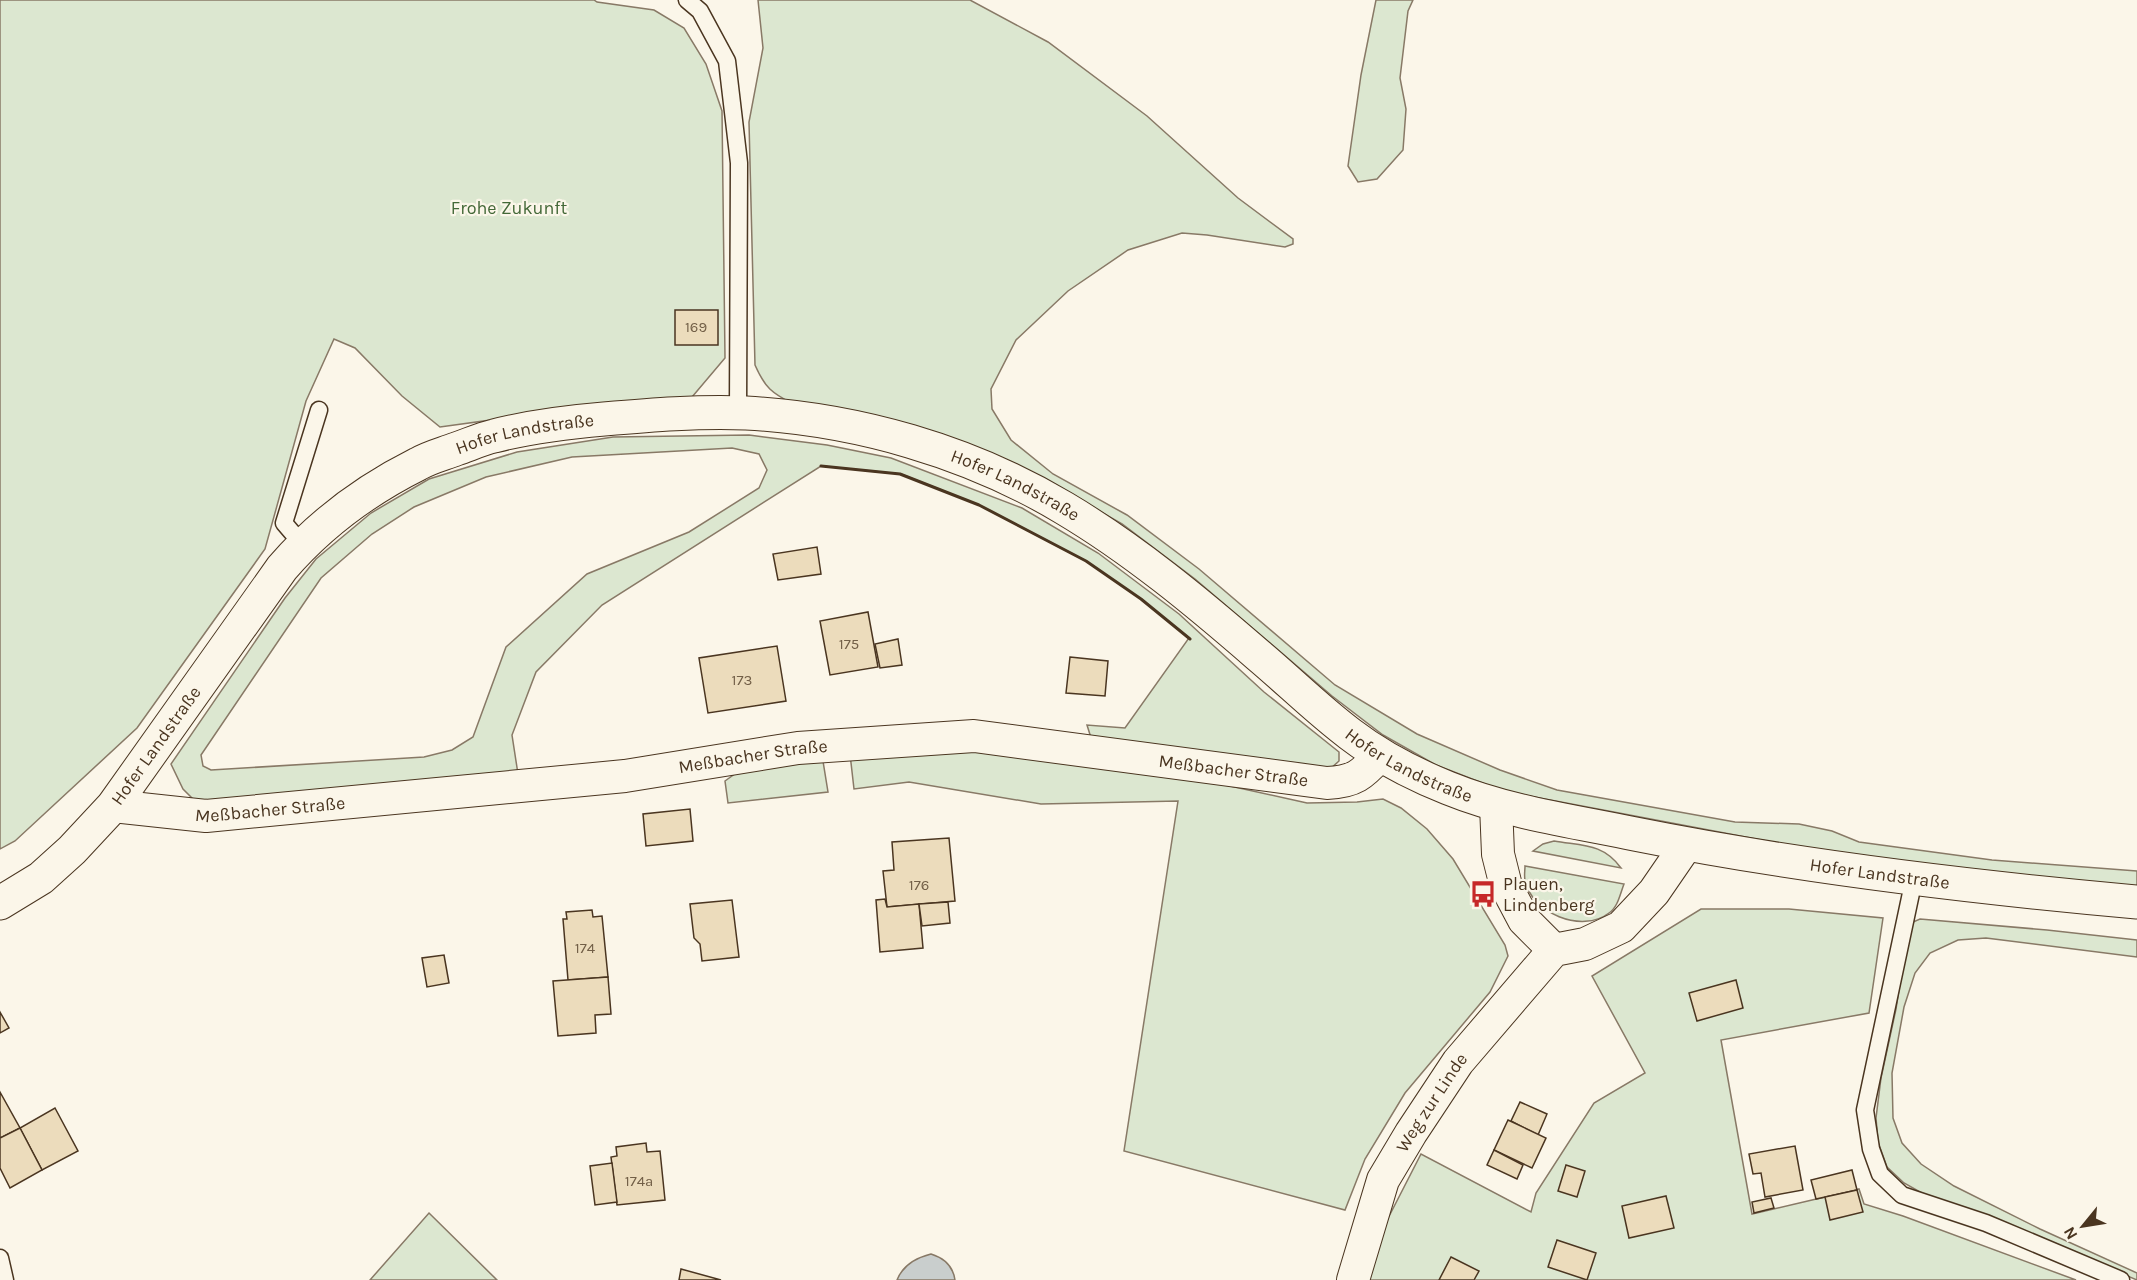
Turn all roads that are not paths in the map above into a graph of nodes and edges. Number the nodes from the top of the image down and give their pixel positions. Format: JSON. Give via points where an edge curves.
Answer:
{"nodes":[{"id":1,"x":687,"y":0,"type":"edge"},
{"id":2,"x":319,"y":410,"type":"dead end"},
{"id":3,"x":738,"y":413,"type":"junction"},
{"id":4,"x":302,"y":544,"type":"junction"},
{"id":5,"x":1380,"y":755,"type":"junction"},
{"id":6,"x":1496,"y":805,"type":"junction"},
{"id":7,"x":113,"y":806,"type":"junction"},
{"id":8,"x":1687,"y":844,"type":"junction"},
{"id":9,"x":1914,"y":879,"type":"junction"},
{"id":10,"x":2137,"y":902,"type":"edge"},
{"id":11,"x":0,"y":903,"type":"edge"},
{"id":12,"x":1554,"y":950,"type":"junction"},
{"id":13,"x":0,"y":1258,"type":"edge"},
{"id":14,"x":5,"y":1280,"type":"edge"},
{"id":15,"x":1353,"y":1280,"type":"edge"},
{"id":16,"x":2121,"y":1280,"type":"edge"}],
"edges":[{"from":1,"to":3,"type":"lane","via":[[700,11],[728,60],[739,163]]},
{"from":2,"to":4,"type":"lane","via":[[284,524]]},
{"from":3,"to":4,"type":"main road","name":"Hofer Landstraße","via":[[576,422],[494,436],[422,461],[376,487]]},
{"from":3,"to":5,"type":"main road","name":"Hofer Landstraße","via":[[820,421],[911,441],[987,468],[1064,507],[1144,561]]},
{"from":4,"to":7,"type":"main road","name":"Hofer Landstraße"},
{"from":5,"to":6,"type":"main road","name":"Hofer Landstraße","via":[[1421,777]]},
{"from":5,"to":7,"type":"street","name":"Meßbacher Straße","via":[[1355,779],[1327,783],[974,736],[798,748],[625,776],[206,816]]},
{"from":6,"to":8,"type":"main road","name":"Hofer Landstraße"},
{"from":6,"to":12,"type":"street","via":[[1498,854],[1506,886],[1524,920]]},
{"from":7,"to":11,"type":"main road","name":"Hofer Landstraße","via":[[41,878]]},
{"from":8,"to":9,"type":"main road","name":"Hofer Landstraße"},
{"from":8,"to":12,"type":"street","via":[[1654,892],[1621,927],[1585,944]]},
{"from":9,"to":10,"type":"main road","name":"Hofer Landstraße"},
{"from":9,"to":16,"type":"lane","via":[[1865,1110],[1871,1149],[1881,1174],[1902,1195],[1986,1223]]},
{"from":12,"to":15,"type":"street","name":"Weg zur Linde","via":[[1458,1062],[1411,1133],[1383,1180]]},
{"from":13,"to":14,"type":"lane"}]}
